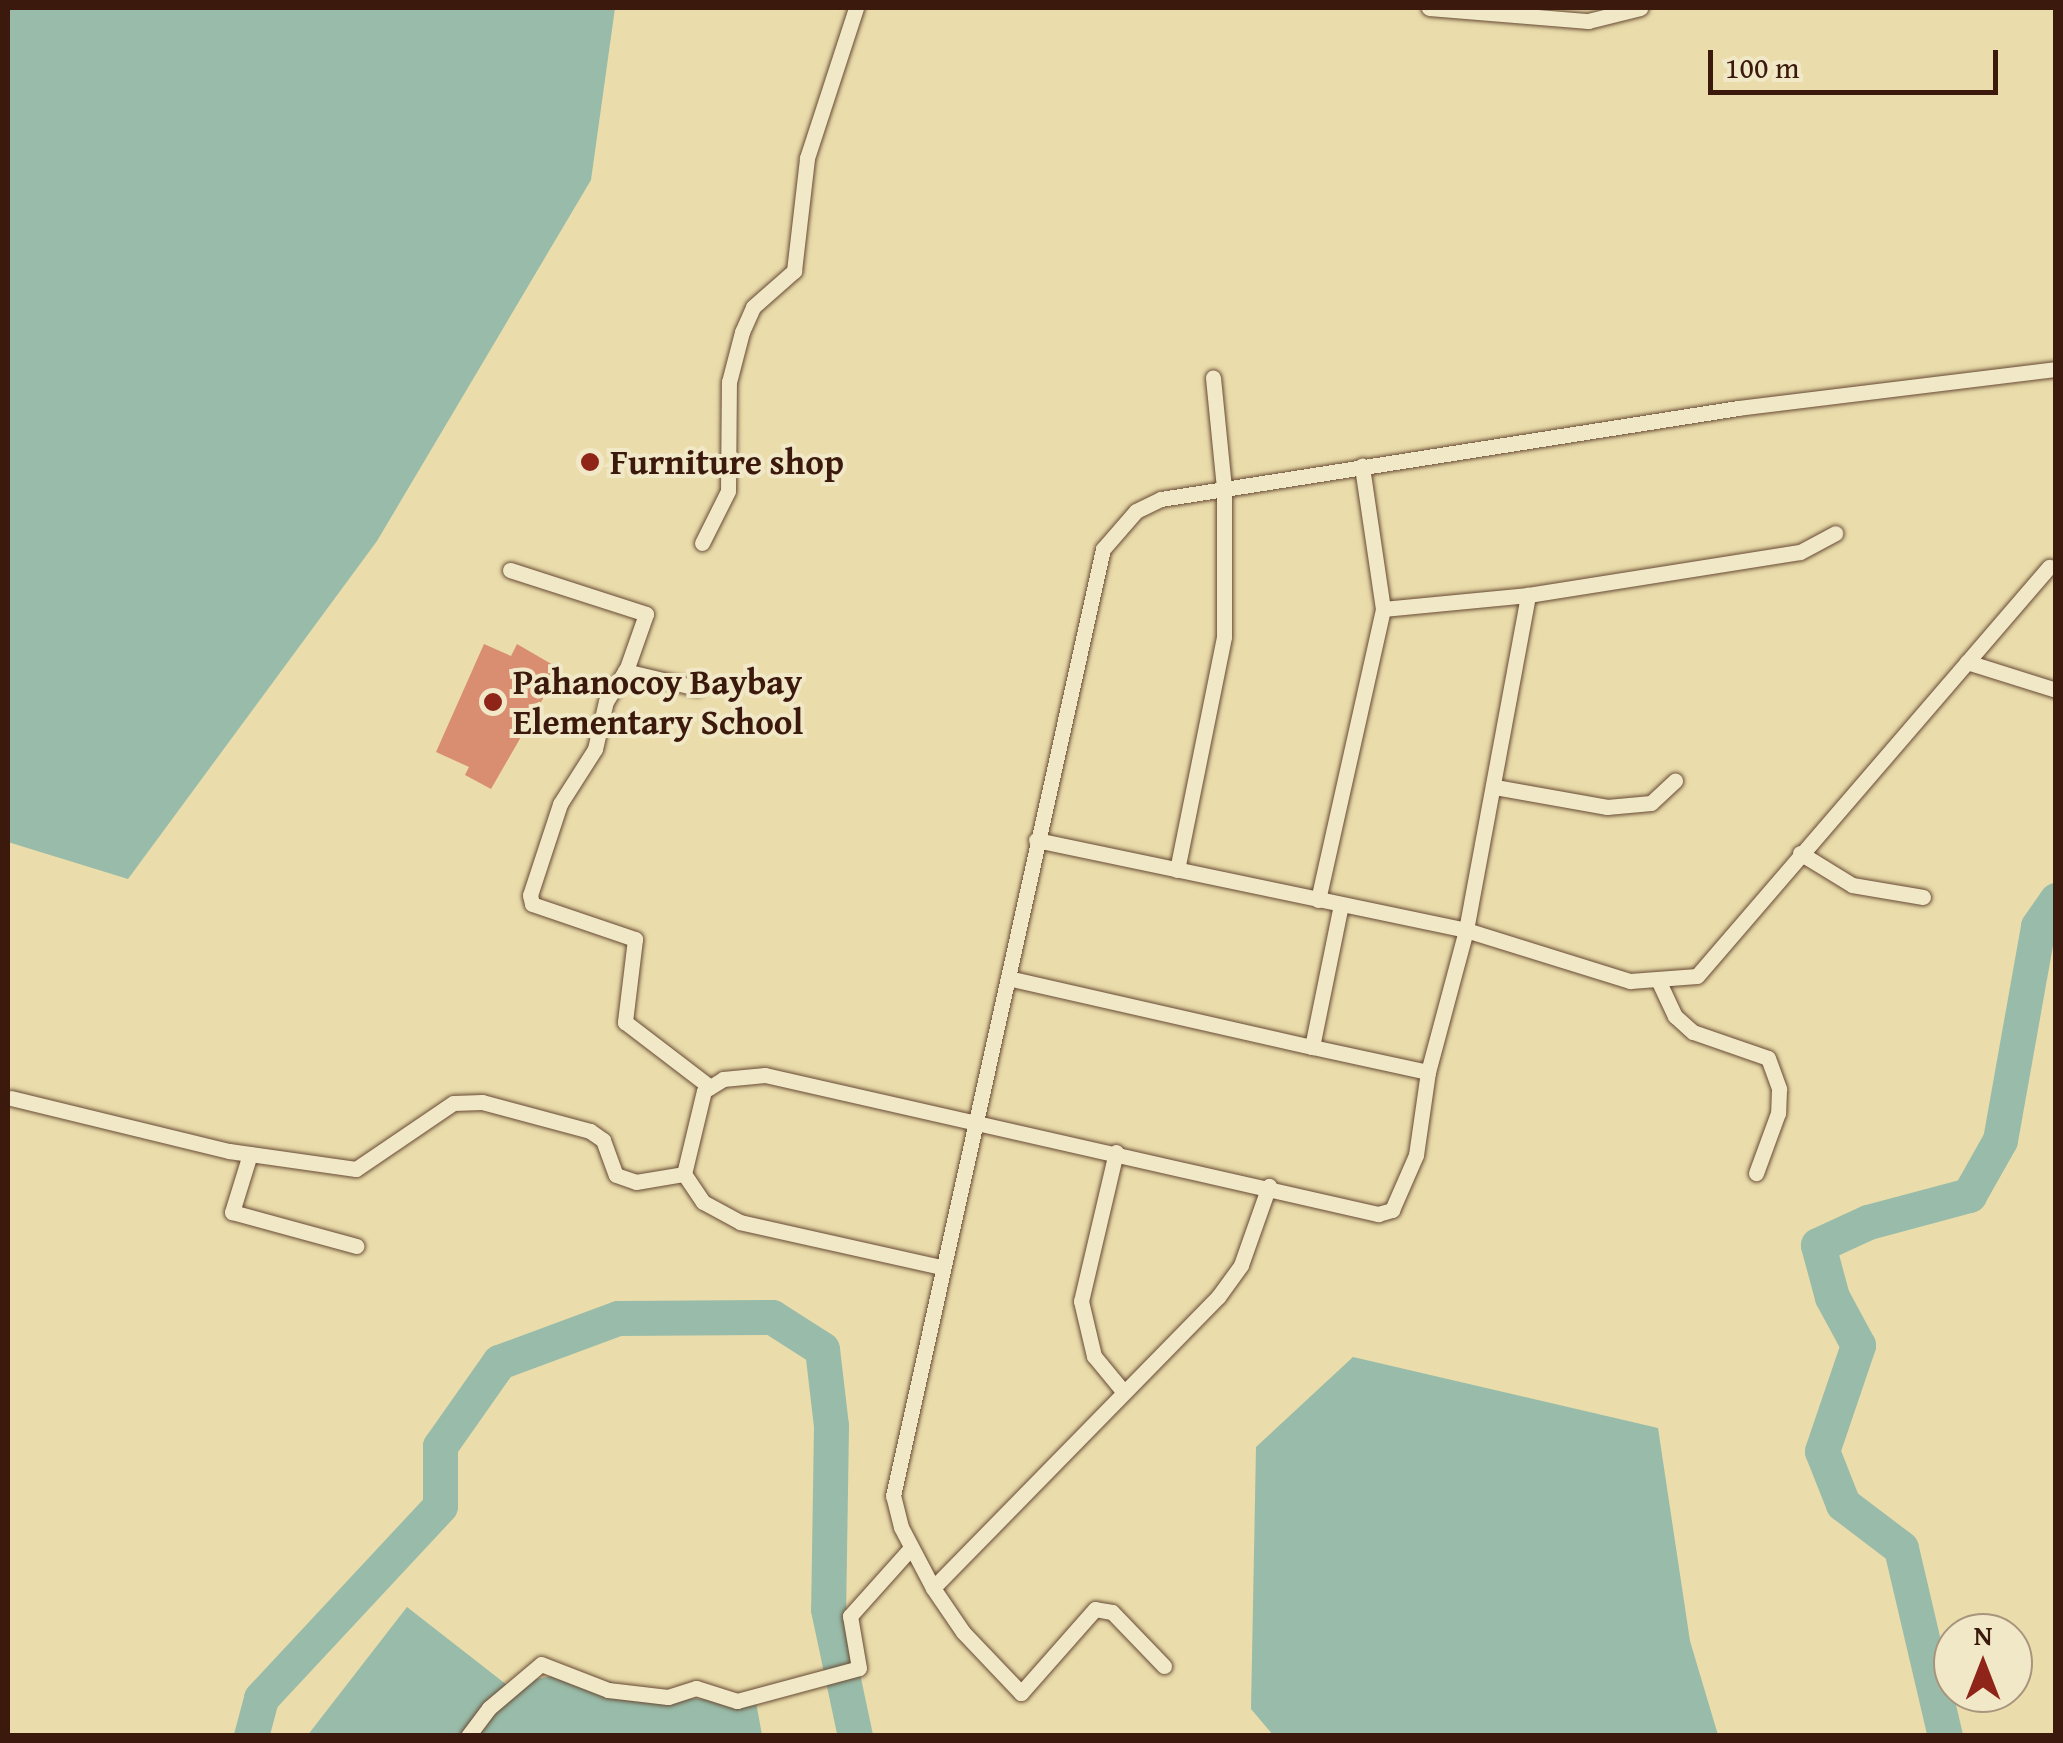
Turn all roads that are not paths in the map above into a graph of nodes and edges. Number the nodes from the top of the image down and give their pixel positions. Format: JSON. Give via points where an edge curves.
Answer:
{"nodes":[{"id":1,"x":856,"y":8,"type":"edge"},
{"id":2,"x":1429,"y":8,"type":"edge"},
{"id":3,"x":1640,"y":8,"type":"edge"},
{"id":4,"x":2056,"y":369,"type":"edge"},
{"id":5,"x":1214,"y":378,"type":"dead end"},
{"id":6,"x":1362,"y":466,"type":"junction"},
{"id":7,"x":1224,"y":488,"type":"junction"},
{"id":8,"x":1835,"y":532,"type":"dead end"},
{"id":9,"x":702,"y":542,"type":"dead end"},
{"id":10,"x":2049,"y":567,"type":"dead end"},
{"id":11,"x":510,"y":570,"type":"dead end"},
{"id":12,"x":1528,"y":595,"type":"junction"},
{"id":13,"x":1384,"y":609,"type":"junction"},
{"id":14,"x":1967,"y":662,"type":"junction"},
{"id":15,"x":624,"y":672,"type":"junction"},
{"id":16,"x":697,"y":688,"type":"dead end"},
{"id":17,"x":2056,"y":690,"type":"edge"},
{"id":18,"x":1675,"y":782,"type":"dead end"},
{"id":19,"x":1494,"y":787,"type":"junction"},
{"id":20,"x":1036,"y":840,"type":"junction"},
{"id":21,"x":1800,"y":853,"type":"junction"},
{"id":22,"x":1177,"y":870,"type":"junction"},
{"id":23,"x":1924,"y":897,"type":"dead end"},
{"id":24,"x":1318,"y":900,"type":"junction"},
{"id":25,"x":1341,"y":904,"type":"junction"},
{"id":26,"x":1466,"y":930,"type":"junction"},
{"id":27,"x":1008,"y":978,"type":"junction"},
{"id":28,"x":1659,"y":982,"type":"junction"},
{"id":29,"x":1312,"y":1047,"type":"junction"},
{"id":30,"x":1428,"y":1072,"type":"junction"},
{"id":31,"x":710,"y":1088,"type":"junction"},
{"id":32,"x":11,"y":1098,"type":"dead end"},
{"id":33,"x":975,"y":1121,"type":"junction"},
{"id":34,"x":1116,"y":1152,"type":"junction"},
{"id":35,"x":250,"y":1154,"type":"junction"},
{"id":36,"x":1756,"y":1173,"type":"dead end"},
{"id":37,"x":684,"y":1174,"type":"junction"},
{"id":38,"x":1269,"y":1186,"type":"junction"},
{"id":39,"x":356,"y":1246,"type":"dead end"},
{"id":40,"x":941,"y":1267,"type":"junction"},
{"id":41,"x":1123,"y":1391,"type":"junction"},
{"id":42,"x":910,"y":1548,"type":"junction"},
{"id":43,"x":933,"y":1588,"type":"junction"},
{"id":44,"x":1164,"y":1666,"type":"dead end"},
{"id":45,"x":468,"y":1736,"type":"edge"}],
"edges":[{"from":1,"to":9,"type":"street","via":[[807,158],[794,271],[753,308],[742,332],[729,382],[728,490]]},
{"from":2,"to":3,"type":"street","via":[[1588,21]]},
{"from":4,"to":6,"type":"street","via":[[1738,408]]},
{"from":5,"to":7,"type":"street"},
{"from":6,"to":7,"type":"street"},
{"from":6,"to":13,"type":"street"},
{"from":7,"to":20,"type":"street","via":[[1161,499],[1136,512],[1103,549]]},
{"from":7,"to":22,"type":"street","via":[[1224,638]]},
{"from":8,"to":12,"type":"street","via":[[1800,552]]},
{"from":10,"to":14,"type":"street"},
{"from":11,"to":15,"type":"street","via":[[642,608],[646,624]]},
{"from":12,"to":13,"type":"street"},
{"from":12,"to":19,"type":"street"},
{"from":13,"to":24,"type":"street"},
{"from":14,"to":17,"type":"street"},
{"from":14,"to":21,"type":"street"},
{"from":15,"to":16,"type":"street"},
{"from":15,"to":31,"type":"street","via":[[606,701],[595,750],[560,804],[530,895],[532,904],[635,939],[624,1022]]},
{"from":18,"to":19,"type":"street","via":[[1651,802],[1608,807]]},
{"from":19,"to":26,"type":"street"},
{"from":20,"to":22,"type":"street"},
{"from":20,"to":27,"type":"street"},
{"from":21,"to":23,"type":"street","via":[[1852,885]]},
{"from":21,"to":28,"type":"street","via":[[1711,964],[1697,976]]},
{"from":22,"to":24,"type":"street"},
{"from":24,"to":25,"type":"street"},
{"from":25,"to":26,"type":"street"},
{"from":25,"to":29,"type":"street"},
{"from":26,"to":28,"type":"street","via":[[1630,981]]},
{"from":26,"to":30,"type":"street"},
{"from":27,"to":29,"type":"street"},
{"from":27,"to":33,"type":"street"},
{"from":28,"to":36,"type":"street","via":[[1675,1016],[1694,1032],[1768,1058],[1779,1089],[1778,1114]]},
{"from":29,"to":30,"type":"street"},
{"from":30,"to":38,"type":"street","via":[[1416,1156],[1392,1210],[1378,1214]]},
{"from":31,"to":33,"type":"street","via":[[739,1076],[766,1075]]},
{"from":31,"to":37,"type":"street","via":[[697,1104]]},
{"from":32,"to":35,"type":"street"},
{"from":33,"to":34,"type":"street"},
{"from":33,"to":40,"type":"street"},
{"from":34,"to":38,"type":"street"},
{"from":34,"to":41,"type":"street","via":[[1082,1301],[1094,1356]]},
{"from":35,"to":37,"type":"street","via":[[356,1169],[464,1100],[590,1131],[603,1140],[610,1169],[636,1182]]},
{"from":35,"to":39,"type":"street","via":[[232,1212]]},
{"from":37,"to":40,"type":"street","via":[[703,1202],[740,1222]]},
{"from":38,"to":41,"type":"street","via":[[1241,1266]]},
{"from":40,"to":42,"type":"street","via":[[893,1496]]},
{"from":41,"to":43,"type":"street"},
{"from":42,"to":43,"type":"street"},
{"from":42,"to":45,"type":"street","via":[[850,1616],[859,1668],[737,1701],[696,1688],[668,1697],[608,1690],[542,1664],[489,1708]]},
{"from":43,"to":44,"type":"street","via":[[963,1632],[1022,1693],[1096,1608],[1132,1629]]}]}
